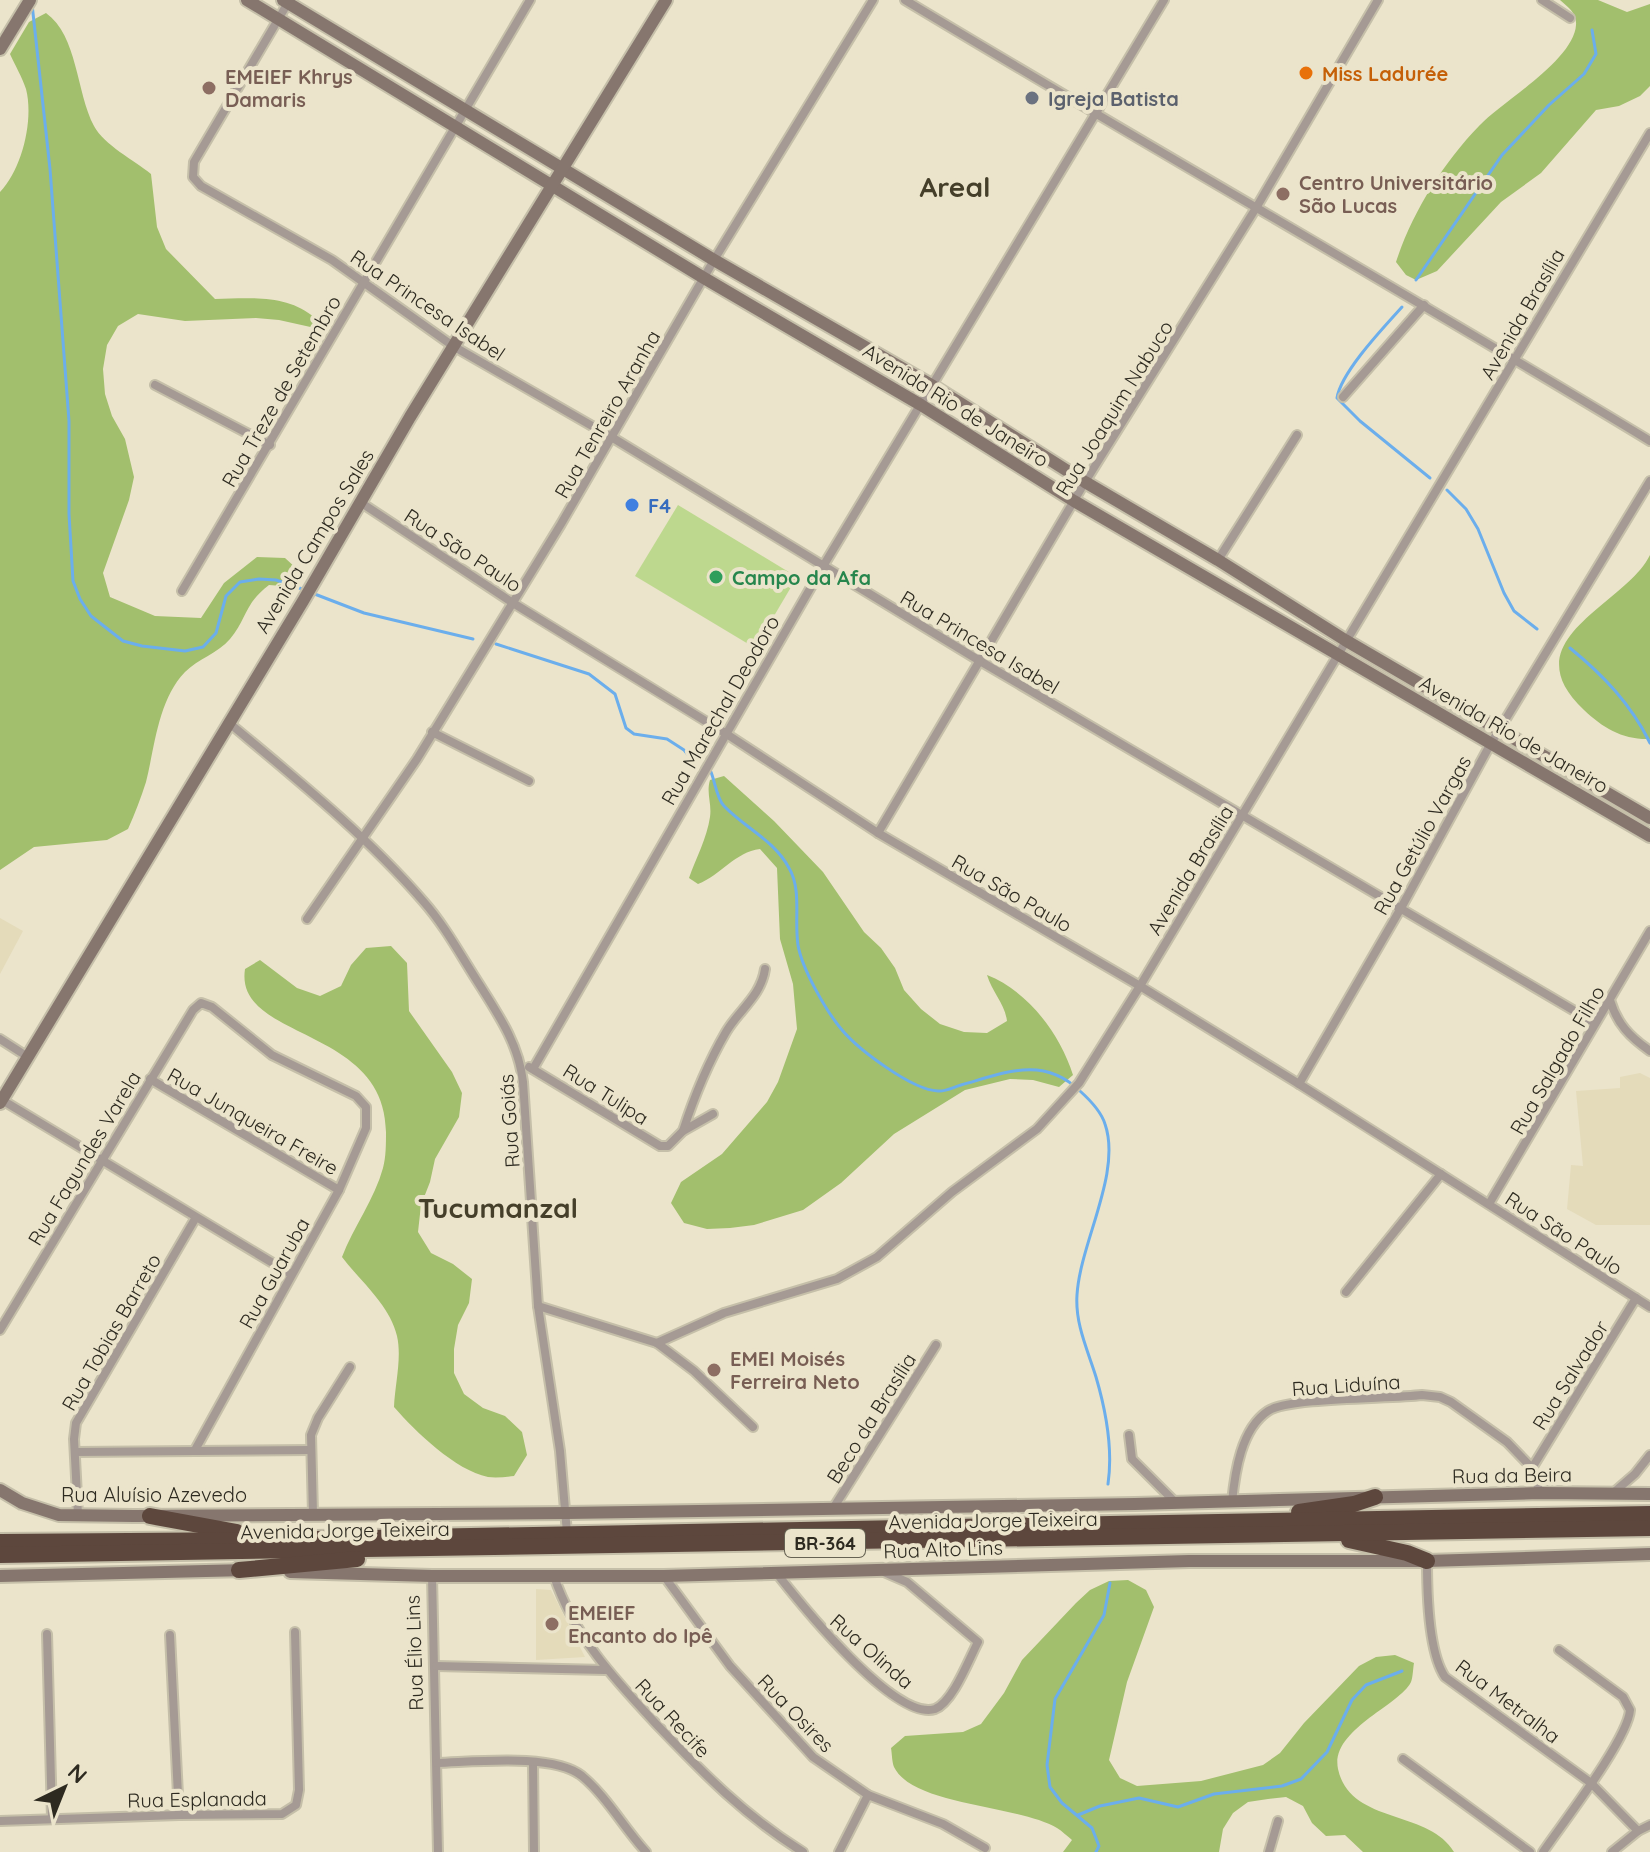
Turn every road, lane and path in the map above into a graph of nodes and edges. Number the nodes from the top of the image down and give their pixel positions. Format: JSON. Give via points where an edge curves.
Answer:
{"nodes":[{"id":1,"x":247,"y":0,"type":"edge"},
{"id":2,"x":530,"y":0,"type":"edge"},
{"id":3,"x":666,"y":0,"type":"edge"},
{"id":4,"x":873,"y":0,"type":"edge"},
{"id":5,"x":905,"y":0,"type":"edge"},
{"id":6,"x":1164,"y":0,"type":"edge"},
{"id":7,"x":1378,"y":0,"type":"edge"},
{"id":8,"x":1542,"y":0,"type":"edge"},
{"id":9,"x":287,"y":1,"type":"edge"},
{"id":10,"x":29,"y":2,"type":"edge"},
{"id":11,"x":1570,"y":18,"type":"dead end"},
{"id":12,"x":278,"y":19,"type":"junction"},
{"id":13,"x":0,"y":49,"type":"edge"},
{"id":14,"x":465,"y":111,"type":"junction"},
{"id":15,"x":1096,"y":115,"type":"junction"},
{"id":16,"x":455,"y":127,"type":"junction"},
{"id":17,"x":1650,"y":133,"type":"edge"},
{"id":18,"x":561,"y":168,"type":"junction"},
{"id":19,"x":551,"y":184,"type":"junction"},
{"id":20,"x":1256,"y":208,"type":"junction"},
{"id":21,"x":714,"y":260,"type":"junction"},
{"id":22,"x":704,"y":278,"type":"junction"},
{"id":23,"x":363,"y":281,"type":"junction"},
{"id":24,"x":1424,"y":305,"type":"junction"},
{"id":25,"x":453,"y":346,"type":"junction"},
{"id":26,"x":1515,"y":359,"type":"junction"},
{"id":27,"x":155,"y":385,"type":"dead end"},
{"id":28,"x":933,"y":386,"type":"junction"},
{"id":29,"x":1343,"y":397,"type":"dead end"},
{"id":30,"x":921,"y":405,"type":"junction"},
{"id":31,"x":1297,"y":435,"type":"dead end"},
{"id":32,"x":613,"y":438,"type":"junction"},
{"id":33,"x":1650,"y":441,"type":"edge"},
{"id":34,"x":270,"y":445,"type":"junction"},
{"id":35,"x":1650,"y":481,"type":"edge"},
{"id":36,"x":1085,"y":482,"type":"junction"},
{"id":37,"x":1074,"y":501,"type":"junction"},
{"id":38,"x":360,"y":502,"type":"junction"},
{"id":39,"x":1218,"y":560,"type":"junction"},
{"id":40,"x":822,"y":568,"type":"junction"},
{"id":41,"x":182,"y":591,"type":"dead end"},
{"id":42,"x":513,"y":603,"type":"junction"},
{"id":43,"x":1345,"y":640,"type":"junction"},
{"id":44,"x":1336,"y":655,"type":"junction"},
{"id":45,"x":980,"y":661,"type":"junction"},
{"id":46,"x":228,"y":722,"type":"junction"},
{"id":47,"x":1499,"y":729,"type":"junction"},
{"id":48,"x":432,"y":732,"type":"junction"},
{"id":49,"x":725,"y":733,"type":"junction"},
{"id":50,"x":1490,"y":745,"type":"junction"},
{"id":51,"x":529,"y":781,"type":"dead end"},
{"id":52,"x":1242,"y":816,"type":"junction"},
{"id":53,"x":1650,"y":818,"type":"edge"},
{"id":54,"x":878,"y":833,"type":"junction"},
{"id":55,"x":1650,"y":836,"type":"edge"},
{"id":56,"x":363,"y":840,"type":"junction"},
{"id":57,"x":1401,"y":908,"type":"junction"},
{"id":58,"x":307,"y":919,"type":"dead end"},
{"id":59,"x":1650,"y":931,"type":"edge"},
{"id":60,"x":765,"y":969,"type":"dead end"},
{"id":61,"x":1140,"y":986,"type":"junction"},
{"id":62,"x":1610,"y":1000,"type":"junction"},
{"id":63,"x":1595,"y":1023,"type":"junction"},
{"id":64,"x":0,"y":1039,"type":"edge"},
{"id":65,"x":1650,"y":1051,"type":"edge"},
{"id":66,"x":28,"y":1057,"type":"junction"},
{"id":67,"x":521,"y":1063,"type":"junction"},
{"id":68,"x":533,"y":1069,"type":"junction"},
{"id":69,"x":150,"y":1079,"type":"junction"},
{"id":70,"x":1299,"y":1084,"type":"junction"},
{"id":71,"x":1,"y":1102,"type":"edge"},
{"id":72,"x":366,"y":1107,"type":"joint"},
{"id":73,"x":713,"y":1114,"type":"dead end"},
{"id":74,"x":683,"y":1131,"type":"junction"},
{"id":75,"x":101,"y":1160,"type":"junction"},
{"id":76,"x":1441,"y":1174,"type":"junction"},
{"id":77,"x":339,"y":1190,"type":"junction"},
{"id":78,"x":1489,"y":1204,"type":"junction"},
{"id":79,"x":195,"y":1219,"type":"junction"},
{"id":80,"x":291,"y":1274,"type":"junction"},
{"id":81,"x":1346,"y":1292,"type":"dead end"},
{"id":82,"x":1636,"y":1298,"type":"junction"},
{"id":83,"x":538,"y":1306,"type":"junction"},
{"id":84,"x":1650,"y":1307,"type":"edge"},
{"id":85,"x":0,"y":1330,"type":"edge"},
{"id":86,"x":657,"y":1343,"type":"junction"},
{"id":87,"x":936,"y":1345,"type":"dead end"},
{"id":88,"x":350,"y":1367,"type":"dead end"},
{"id":89,"x":753,"y":1427,"type":"dead end"},
{"id":90,"x":1129,"y":1435,"type":"dead end"},
{"id":91,"x":195,"y":1450,"type":"junction"},
{"id":92,"x":310,"y":1450,"type":"junction"},
{"id":93,"x":75,"y":1452,"type":"junction"},
{"id":94,"x":1650,"y":1455,"type":"edge"},
{"id":95,"x":1532,"y":1468,"type":"junction"},
{"id":96,"x":0,"y":1490,"type":"edge"},
{"id":97,"x":1540,"y":1493,"type":"junction"},
{"id":98,"x":1611,"y":1494,"type":"junction"},
{"id":99,"x":1650,"y":1494,"type":"edge"},
{"id":100,"x":1375,"y":1497,"type":"junction"},
{"id":101,"x":1232,"y":1502,"type":"junction"},
{"id":102,"x":1175,"y":1503,"type":"junction"},
{"id":103,"x":834,"y":1507,"type":"junction"},
{"id":104,"x":567,"y":1513,"type":"junction"},
{"id":105,"x":313,"y":1514,"type":"junction"},
{"id":106,"x":1650,"y":1514,"type":"edge"},
{"id":107,"x":78,"y":1515,"type":"junction"},
{"id":108,"x":150,"y":1516,"type":"junction"},
{"id":109,"x":1223,"y":1522,"type":"junction"},
{"id":110,"x":1650,"y":1528,"type":"edge"},
{"id":111,"x":567,"y":1533,"type":"junction"},
{"id":112,"x":1324,"y":1534,"type":"junction"},
{"id":113,"x":262,"y":1540,"type":"junction"},
{"id":114,"x":0,"y":1542,"type":"edge"},
{"id":115,"x":413,"y":1549,"type":"junction"},
{"id":116,"x":1650,"y":1554,"type":"edge"},
{"id":117,"x":0,"y":1555,"type":"edge"},
{"id":118,"x":1427,"y":1561,"type":"junction"},
{"id":119,"x":239,"y":1570,"type":"junction"},
{"id":120,"x":884,"y":1571,"type":"junction"},
{"id":121,"x":778,"y":1575,"type":"junction"},
{"id":122,"x":0,"y":1576,"type":"edge"},
{"id":123,"x":432,"y":1576,"type":"junction"},
{"id":124,"x":554,"y":1576,"type":"junction"},
{"id":125,"x":664,"y":1576,"type":"junction"},
{"id":126,"x":295,"y":1632,"type":"dead end"},
{"id":127,"x":47,"y":1634,"type":"dead end"},
{"id":128,"x":170,"y":1635,"type":"dead end"},
{"id":129,"x":1559,"y":1650,"type":"dead end"},
{"id":130,"x":436,"y":1666,"type":"junction"},
{"id":131,"x":605,"y":1670,"type":"junction"},
{"id":132,"x":1403,"y":1759,"type":"dead end"},
{"id":133,"x":533,"y":1762,"type":"junction"},
{"id":134,"x":437,"y":1763,"type":"junction"},
{"id":135,"x":1591,"y":1783,"type":"junction"},
{"id":136,"x":868,"y":1795,"type":"junction"},
{"id":137,"x":179,"y":1815,"type":"junction"},
{"id":138,"x":52,"y":1818,"type":"junction"},
{"id":139,"x":0,"y":1821,"type":"edge"},
{"id":140,"x":1278,"y":1821,"type":"dead end"},
{"id":141,"x":1650,"y":1825,"type":"edge"},
{"id":142,"x":1638,"y":1831,"type":"junction"},
{"id":143,"x":985,"y":1848,"type":"dead end"},
{"id":144,"x":438,"y":1852,"type":"edge"},
{"id":145,"x":534,"y":1852,"type":"edge"},
{"id":146,"x":646,"y":1852,"type":"edge"},
{"id":147,"x":803,"y":1852,"type":"edge"},
{"id":148,"x":839,"y":1852,"type":"edge"},
{"id":149,"x":1269,"y":1852,"type":"edge"},
{"id":150,"x":1530,"y":1852,"type":"edge"},
{"id":151,"x":1543,"y":1852,"type":"edge"},
{"id":152,"x":1612,"y":1852,"type":"edge"}],
"edges":[{"from":1,"to":12,"type":"main road","name":"Avenida Rio de Janeiro"},
{"from":2,"to":14,"type":"street","name":"Rua Treze de Setembro"},
{"from":3,"to":18,"type":"main road","name":"Avenida Campos Sales"},
{"from":4,"to":21,"type":"street","name":"Rua Tenreiro Aranha"},
{"from":5,"to":15,"type":"street"},
{"from":6,"to":15,"type":"street","name":"Rua Marechal Deodoro"},
{"from":7,"to":20,"type":"street","name":"Rua Joaquim Nabuco"},
{"from":8,"to":11,"type":"street"},
{"from":9,"to":12,"type":"street"},
{"from":9,"to":14,"type":"main road","name":"Avenida Rio de Janeiro"},
{"from":10,"to":13,"type":"main road"},
{"from":12,"to":16,"type":"main road","name":"Avenida Rio de Janeiro"},
{"from":12,"to":23,"type":"street","name":"Rua Princesa Isabel","via":[[194,162],[193,177]]},
{"from":14,"to":16,"type":"street","name":"Rua Treze de Setembro"},
{"from":14,"to":18,"type":"main road","name":"Avenida Rio de Janeiro"},
{"from":15,"to":20,"type":"street"},
{"from":15,"to":28,"type":"street","name":"Rua Marechal Deodoro"},
{"from":16,"to":19,"type":"main road","name":"Avenida Rio de Janeiro"},
{"from":16,"to":23,"type":"street","name":"Rua Treze de Setembro"},
{"from":17,"to":26,"type":"street","name":"Avenida Brasília"},
{"from":18,"to":19,"type":"main road","name":"Avenida Campos Sales"},
{"from":18,"to":21,"type":"main road","name":"Avenida Rio de Janeiro"},
{"from":19,"to":22,"type":"main road","name":"Avenida Rio de Janeiro"},
{"from":19,"to":25,"type":"main road","name":"Avenida Campos Sales"},
{"from":20,"to":24,"type":"street"},
{"from":20,"to":36,"type":"street","name":"Rua Joaquim Nabuco"},
{"from":21,"to":22,"type":"street","name":"Rua Tenreiro Aranha"},
{"from":21,"to":28,"type":"main road","name":"Avenida Rio de Janeiro"},
{"from":22,"to":30,"type":"main road","name":"Avenida Rio de Janeiro"},
{"from":22,"to":32,"type":"street","name":"Rua Tenreiro Aranha"},
{"from":23,"to":25,"type":"street","name":"Rua Princesa Isabel"},
{"from":23,"to":34,"type":"street","name":"Rua Treze de Setembro"},
{"from":24,"to":26,"type":"street"},
{"from":24,"to":29,"type":"street"},
{"from":25,"to":32,"type":"street","name":"Rua Princesa Isabel"},
{"from":25,"to":38,"type":"main road","name":"Avenida Campos Sales"},
{"from":26,"to":33,"type":"street"},
{"from":26,"to":43,"type":"street","name":"Avenida Brasília"},
{"from":27,"to":34,"type":"street"},
{"from":28,"to":30,"type":"street","name":"Rua Marechal Deodoro"},
{"from":28,"to":36,"type":"main road","name":"Avenida Rio de Janeiro"},
{"from":30,"to":37,"type":"main road","name":"Avenida Rio de Janeiro"},
{"from":30,"to":40,"type":"street","name":"Rua Marechal Deodoro"},
{"from":31,"to":39,"type":"street"},
{"from":32,"to":40,"type":"street","name":"Rua Princesa Isabel"},
{"from":32,"to":42,"type":"street","name":"Rua Tenreiro Aranha"},
{"from":34,"to":41,"type":"street","name":"Rua Treze de Setembro"},
{"from":35,"to":47,"type":"street","name":"Rua Getúlio Vargas"},
{"from":36,"to":37,"type":"street","name":"Rua Joaquim Nabuco"},
{"from":36,"to":39,"type":"main road","name":"Avenida Rio de Janeiro"},
{"from":37,"to":44,"type":"main road","name":"Avenida Rio de Janeiro"},
{"from":37,"to":45,"type":"street","name":"Rua Joaquim Nabuco"},
{"from":38,"to":42,"type":"street","name":"Rua São Paulo"},
{"from":38,"to":46,"type":"main road","name":"Avenida Campos Sales"},
{"from":39,"to":43,"type":"main road","name":"Avenida Rio de Janeiro"},
{"from":40,"to":45,"type":"street","name":"Rua Princesa Isabel"},
{"from":40,"to":49,"type":"street","name":"Rua Marechal Deodoro"},
{"from":42,"to":48,"type":"street","name":"Rua Tenreiro Aranha"},
{"from":42,"to":49,"type":"street","name":"Rua São Paulo"},
{"from":43,"to":44,"type":"street","name":"Avenida Brasília"},
{"from":43,"to":47,"type":"main road","name":"Avenida Rio de Janeiro"},
{"from":44,"to":50,"type":"main road","name":"Avenida Rio de Janeiro"},
{"from":44,"to":52,"type":"street","name":"Avenida Brasília"},
{"from":45,"to":52,"type":"street","name":"Rua Princesa Isabel"},
{"from":45,"to":54,"type":"street","name":"Rua Joaquim Nabuco"},
{"from":46,"to":56,"type":"street","name":"Rua Goiás"},
{"from":46,"to":66,"type":"main road","name":"Avenida Campos Sales"},
{"from":47,"to":50,"type":"street","name":"Rua Getúlio Vargas"},
{"from":47,"to":53,"type":"main road","name":"Avenida Rio de Janeiro"},
{"from":48,"to":51,"type":"street"},
{"from":48,"to":56,"type":"street","name":"Rua Tenreiro Aranha"},
{"from":49,"to":54,"type":"street","name":"Rua São Paulo"},
{"from":49,"to":68,"type":"street","name":"Rua Marechal Deodoro"},
{"from":50,"to":55,"type":"main road","name":"Avenida Rio de Janeiro"},
{"from":50,"to":57,"type":"street","name":"Rua Getúlio Vargas"},
{"from":52,"to":57,"type":"street","name":"Rua Princesa Isabel"},
{"from":52,"to":61,"type":"street","name":"Avenida Brasília"},
{"from":54,"to":61,"type":"street","name":"Rua São Paulo"},
{"from":56,"to":58,"type":"street","name":"Rua Tenreiro Aranha"},
{"from":56,"to":67,"type":"street","name":"Rua Goiás","via":[[450,936]]},
{"from":57,"to":63,"type":"street","name":"Rua Princesa Isabel"},
{"from":57,"to":70,"type":"street","name":"Rua Getúlio Vargas"},
{"from":59,"to":62,"type":"street","name":"Rua Salgado Filho"},
{"from":60,"to":74,"type":"street","via":[[761,986],[717,1050]]},
{"from":61,"to":70,"type":"street","name":"Rua São Paulo"},
{"from":61,"to":86,"type":"street","name":"Avenida Brasília","via":[[1079,1083],[1037,1129],[865,1265],[696,1324]]},
{"from":62,"to":63,"type":"street","name":"Rua Salgado Filho"},
{"from":62,"to":65,"type":"street","via":[[1625,1032]]},
{"from":63,"to":78,"type":"street","name":"Rua Salgado Filho"},
{"from":64,"to":66,"type":"street"},
{"from":66,"to":71,"type":"main road","name":"Avenida Campos Sales"},
{"from":67,"to":68,"type":"street","name":"Rua Tulipa"},
{"from":67,"to":83,"type":"street","name":"Rua Goiás"},
{"from":68,"to":74,"type":"street","name":"Rua Tulipa","via":[[660,1146],[668,1146]]},
{"from":69,"to":72,"type":"street","name":"Rua Fagundes Varela","via":[[199,1004],[212,1007],[272,1055],[353,1094]]},
{"from":69,"to":75,"type":"street","name":"Rua Fagundes Varela"},
{"from":69,"to":77,"type":"street","name":"Rua Junqueira Freire"},
{"from":70,"to":76,"type":"street","name":"Rua São Paulo"},
{"from":71,"to":75,"type":"street"},
{"from":72,"to":77,"type":"street","name":"Rua Guaruba","via":[[366,1128]]},
{"from":73,"to":74,"type":"street","name":"Rua Tulipa"},
{"from":75,"to":79,"type":"street"},
{"from":75,"to":85,"type":"street","name":"Rua Fagundes Varela"},
{"from":76,"to":78,"type":"street","name":"Rua São Paulo"},
{"from":76,"to":81,"type":"street"},
{"from":77,"to":80,"type":"street","name":"Rua Guaruba"},
{"from":78,"to":82,"type":"street","name":"Rua São Paulo"},
{"from":79,"to":80,"type":"street"},
{"from":79,"to":93,"type":"street","name":"Rua Tobias Barreto","via":[[81,1413]]},
{"from":80,"to":91,"type":"street","name":"Rua Guaruba"},
{"from":82,"to":84,"type":"street","name":"Rua São Paulo"},
{"from":82,"to":95,"type":"street","name":"Rua Salvador"},
{"from":83,"to":86,"type":"street"},
{"from":83,"to":104,"type":"street","name":"Rua Goiás"},
{"from":86,"to":89,"type":"street"},
{"from":87,"to":103,"type":"street","name":"Beco da Brasília"},
{"from":88,"to":92,"type":"street","via":[[318,1418]]},
{"from":90,"to":102,"type":"street","via":[[1132,1459]]},
{"from":91,"to":92,"type":"street","name":"Rua Aluísio Azevedo"},
{"from":91,"to":93,"type":"street","name":"Rua Aluísio Azevedo"},
{"from":92,"to":105,"type":"street"},
{"from":93,"to":107,"type":"street","name":"Rua Tobias Barreto"},
{"from":94,"to":98,"type":"street"},
{"from":95,"to":97,"type":"street"},
{"from":95,"to":101,"type":"street","name":"Rua Liduína","via":[[1507,1442],[1451,1402],[1432,1396],[1288,1404],[1266,1412],[1250,1434],[1239,1457]]},
{"from":96,"to":107,"type":"main road","name":"Rua Aluísio Azevedo","via":[[42,1511]]},
{"from":97,"to":98,"type":"main road","name":"Rua da Beira"},
{"from":97,"to":100,"type":"main road","name":"Rua da Beira"},
{"from":98,"to":99,"type":"main road","name":"Rua da Beira"},
{"from":100,"to":101,"type":"main road","name":"Rua da Beira"},
{"from":100,"to":109,"type":"highway"},
{"from":101,"to":102,"type":"main road","name":"Rua da Beira"},
{"from":102,"to":103,"type":"main road","name":"Rua da Beira"},
{"from":103,"to":104,"type":"main road","name":"Rua Aluísio Azevedo"},
{"from":104,"to":105,"type":"main road","name":"Rua Aluísio Azevedo"},
{"from":104,"to":111,"type":"street","name":"Rua Goiás"},
{"from":105,"to":108,"type":"main road","name":"Rua Aluísio Azevedo"},
{"from":106,"to":109,"type":"highway","name":"Avenida Jorge Teixeira","number":"BR-364"},
{"from":107,"to":108,"type":"main road","name":"Rua Aluísio Azevedo"},
{"from":108,"to":113,"type":"highway"},
{"from":109,"to":111,"type":"highway","name":"Avenida Jorge Teixeira","number":"BR-364"},
{"from":110,"to":112,"type":"highway","name":"Avenida Jorge Teixeira","number":"BR-364"},
{"from":111,"to":113,"type":"highway","name":"Avenida Jorge Teixeira","number":"BR-364"},
{"from":112,"to":115,"type":"highway","name":"Avenida Jorge Teixeira","number":"BR-364"},
{"from":112,"to":118,"type":"highway"},
{"from":113,"to":114,"type":"highway","name":"Avenida Jorge Teixeira","number":"BR-364"},
{"from":115,"to":117,"type":"highway","name":"Avenida Jorge Teixeira","number":"BR-364"},
{"from":115,"to":119,"type":"highway","via":[[391,1556]]},
{"from":116,"to":118,"type":"main road"},
{"from":118,"to":120,"type":"main road","name":"Rua Alto Lins","via":[[1189,1561]]},
{"from":118,"to":135,"type":"street","name":"Rua Metralha","via":[[1434,1645],[1445,1677]]},
{"from":119,"to":122,"type":"main road"},
{"from":119,"to":123,"type":"main road"},
{"from":120,"to":121,"type":"main road","name":"Rua Alto Lins"},
{"from":120,"to":121,"type":"street","name":"Rua Olinda","via":[[907,1582],[978,1642],[947,1700],[934,1709],[914,1707],[867,1674],[818,1627]]},
{"from":121,"to":125,"type":"main road","name":"Rua Alto Lins"},
{"from":123,"to":124,"type":"main road","name":"Rua Élio Lins"},
{"from":123,"to":130,"type":"street","name":"Rua Élio Lins"},
{"from":124,"to":125,"type":"main road","name":"Rua Alto Lins"},
{"from":124,"to":131,"type":"street","name":"Rua Recife","via":[[571,1616]]},
{"from":125,"to":136,"type":"street","name":"Rua Osires","via":[[730,1666],[794,1738]]},
{"from":126,"to":137,"type":"street","name":"Rua Esplanada","via":[[296,1805],[272,1815]]},
{"from":127,"to":138,"type":"street"},
{"from":128,"to":137,"type":"street"},
{"from":129,"to":135,"type":"street","via":[[1629,1704],[1627,1724]]},
{"from":130,"to":131,"type":"street"},
{"from":130,"to":134,"type":"street","name":"Rua Élio Lins"},
{"from":131,"to":147,"type":"street","name":"Rua Recife","via":[[733,1803]]},
{"from":132,"to":150,"type":"street"},
{"from":133,"to":134,"type":"street"},
{"from":133,"to":145,"type":"street"},
{"from":133,"to":146,"type":"street","via":[[560,1764],[584,1778]]},
{"from":134,"to":144,"type":"street","name":"Rua Élio Lins"},
{"from":135,"to":142,"type":"street","name":"Rua Metralha"},
{"from":135,"to":151,"type":"street"},
{"from":136,"to":143,"type":"street","name":"Rua Osires","via":[[943,1824]]},
{"from":136,"to":148,"type":"street"},
{"from":137,"to":138,"type":"street","name":"Rua Esplanada"},
{"from":138,"to":139,"type":"street","name":"Rua Esplanada"},
{"from":140,"to":149,"type":"street"},
{"from":141,"to":142,"type":"street"},
{"from":142,"to":152,"type":"street"}]}
